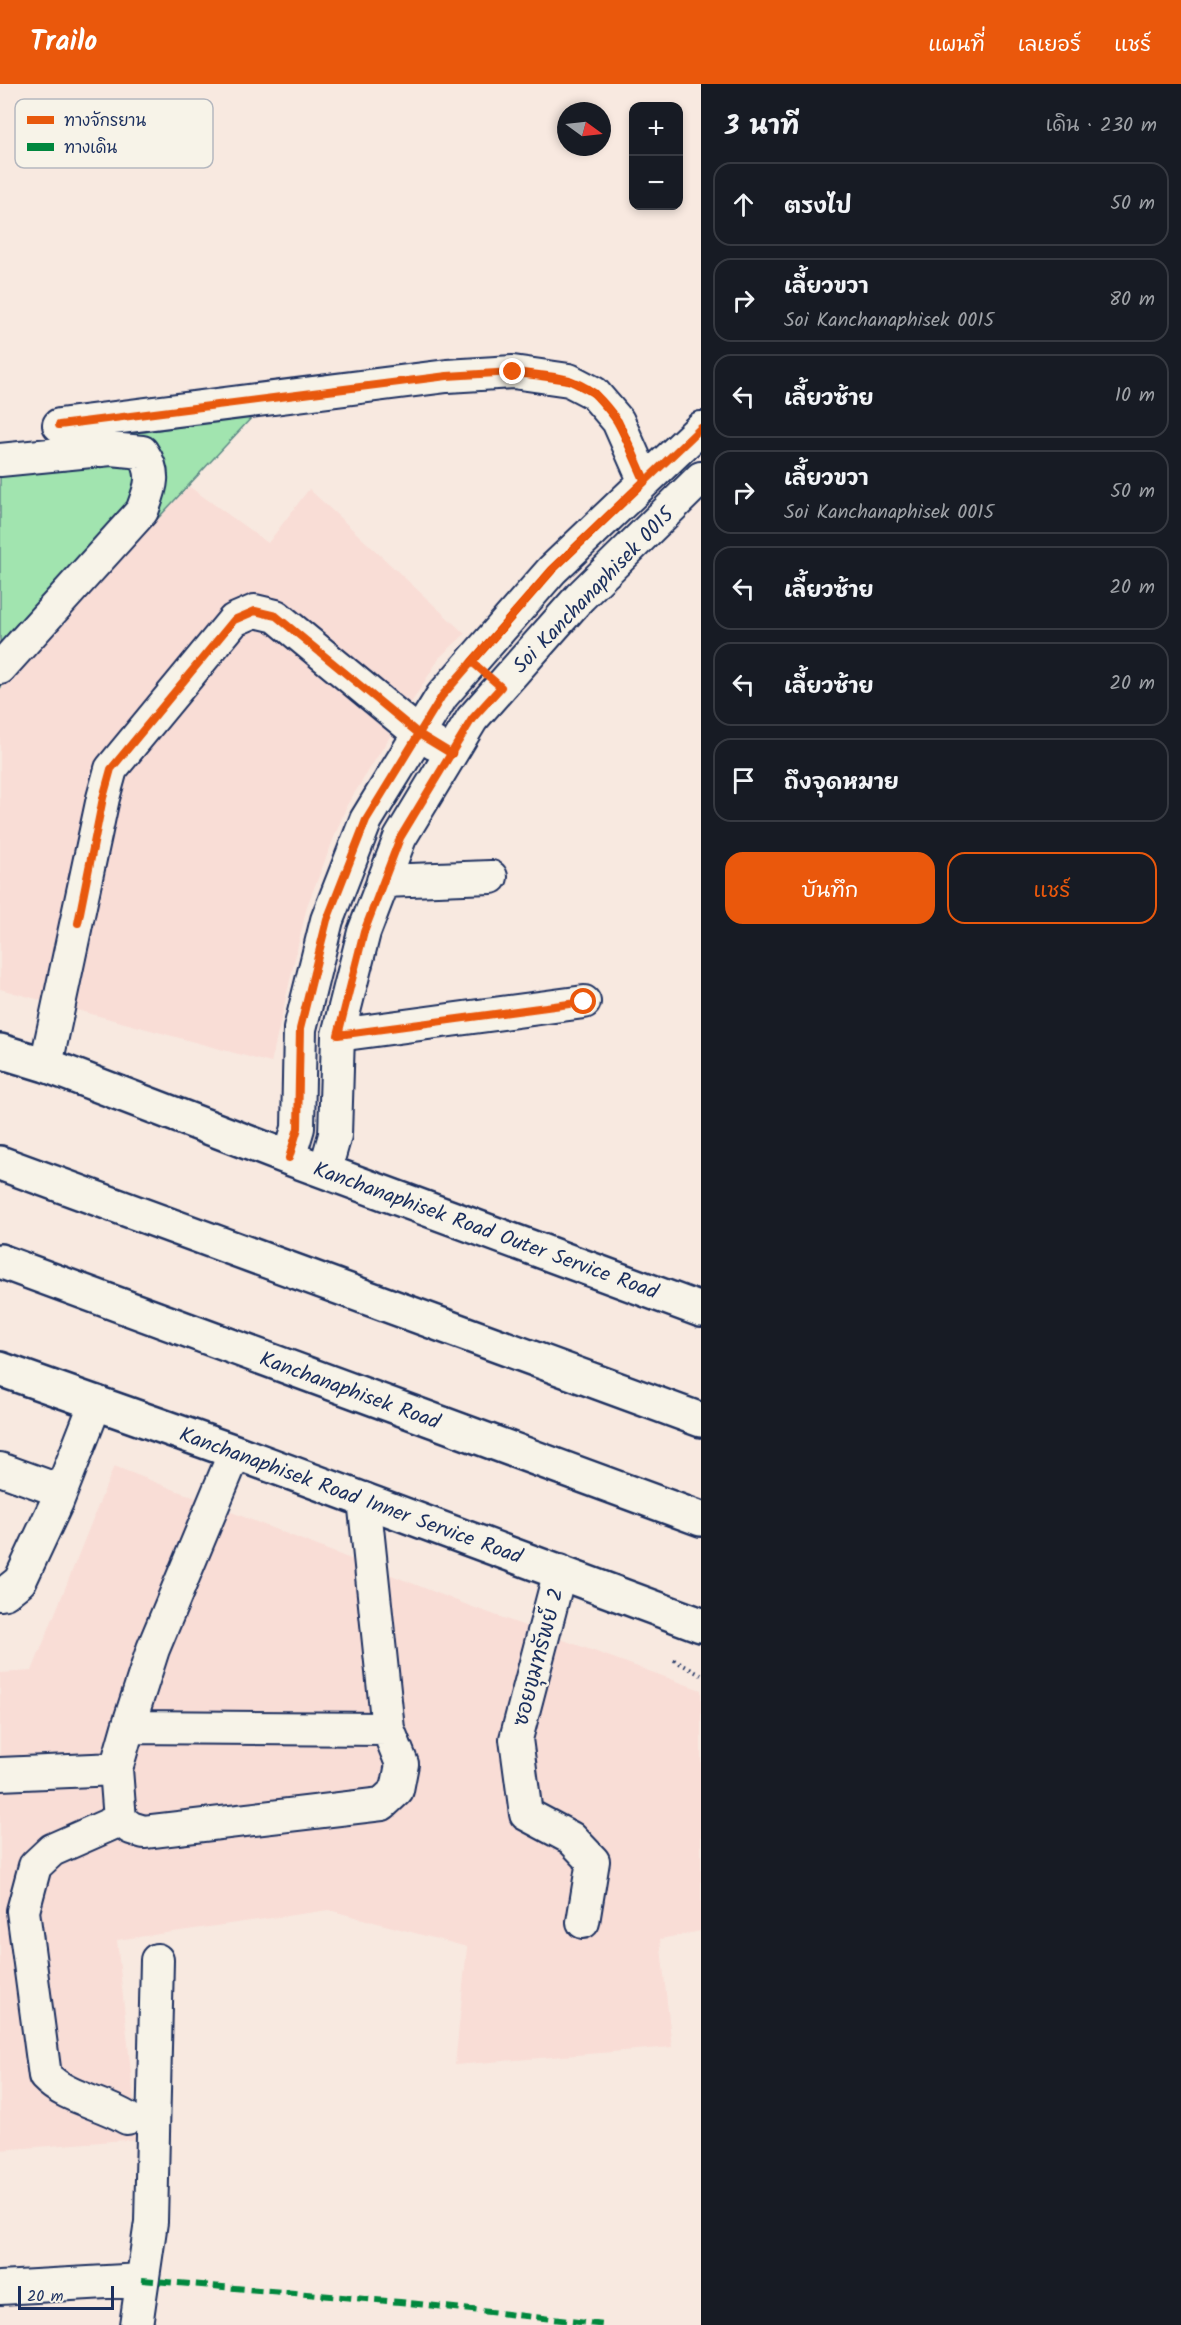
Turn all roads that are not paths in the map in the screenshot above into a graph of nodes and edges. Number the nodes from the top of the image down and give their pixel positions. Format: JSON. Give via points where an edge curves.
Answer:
{"nodes":[{"id":1,"x":59,"y":425,"type":"dead end"},
{"id":2,"x":701,"y":428,"type":"edge"},
{"id":3,"x":0,"y":460,"type":"edge"},
{"id":4,"x":701,"y":478,"type":"edge"},
{"id":5,"x":645,"y":480,"type":"junction"},
{"id":6,"x":472,"y":662,"type":"junction"},
{"id":7,"x":0,"y":668,"type":"edge"},
{"id":8,"x":501,"y":687,"type":"junction"},
{"id":9,"x":418,"y":734,"type":"junction"},
{"id":10,"x":452,"y":754,"type":"junction"},
{"id":11,"x":491,"y":878,"type":"dead end"},
{"id":12,"x":383,"y":881,"type":"junction"},
{"id":13,"x":584,"y":1002,"type":"dead end"},
{"id":14,"x":338,"y":1035,"type":"junction"},
{"id":15,"x":0,"y":1051,"type":"edge"},
{"id":16,"x":46,"y":1065,"type":"junction"},
{"id":17,"x":289,"y":1158,"type":"junction"},
{"id":18,"x":0,"y":1163,"type":"edge"},
{"id":19,"x":325,"y":1170,"type":"junction"},
{"id":20,"x":0,"y":1261,"type":"edge"},
{"id":21,"x":700,"y":1309,"type":"edge"},
{"id":22,"x":0,"y":1368,"type":"edge"},
{"id":23,"x":96,"y":1402,"type":"junction"},
{"id":24,"x":701,"y":1420,"type":"edge"},
{"id":25,"x":235,"y":1452,"type":"junction"},
{"id":26,"x":0,"y":1469,"type":"edge"},
{"id":27,"x":61,"y":1491,"type":"junction"},
{"id":28,"x":364,"y":1499,"type":"junction"},
{"id":29,"x":701,"y":1519,"type":"edge"},
{"id":30,"x":560,"y":1571,"type":"junction"},
{"id":31,"x":0,"y":1594,"type":"edge"},
{"id":32,"x":701,"y":1625,"type":"edge"},
{"id":33,"x":128,"y":1727,"type":"junction"},
{"id":34,"x":388,"y":1729,"type":"junction"},
{"id":35,"x":116,"y":1769,"type":"junction"},
{"id":36,"x":0,"y":1774,"type":"edge"},
{"id":37,"x":120,"y":1820,"type":"junction"},
{"id":38,"x":583,"y":1922,"type":"dead end"},
{"id":39,"x":157,"y":1960,"type":"dead end"},
{"id":40,"x":127,"y":2118,"type":"dead end"},
{"id":41,"x":142,"y":2280,"type":"junction"},
{"id":42,"x":0,"y":2288,"type":"edge"},
{"id":43,"x":136,"y":2325,"type":"edge"}],
"edges":[{"from":1,"to":5,"type":"street","via":[[447,376],[513,372],[569,380],[594,393],[618,421]]},
{"from":2,"to":5,"type":"street","name":"Soi Kanchanaphisek 0015"},
{"from":3,"to":7,"type":"street","via":[[111,449],[142,452],[151,465],[151,486],[142,511]]},
{"from":4,"to":8,"type":"street","name":"Soi Kanchanaphisek 0015","via":[[580,597]]},
{"from":5,"to":6,"type":"street","name":"Soi Kanchanaphisek 0015","via":[[552,570]]},
{"from":6,"to":8,"type":"street"},
{"from":6,"to":9,"type":"street","name":"Soi Kanchanaphisek 0015","via":[[442,696]]},
{"from":8,"to":10,"type":"street","name":"Soi Kanchanaphisek 0015","via":[[472,719]]},
{"from":9,"to":10,"type":"street"},
{"from":9,"to":16,"type":"street","via":[[276,616],[255,611],[234,620],[111,769]]},
{"from":9,"to":17,"type":"street","name":"Soi Kanchanaphisek 0015","via":[[366,820],[327,920],[300,1029],[298,1128]]},
{"from":10,"to":12,"type":"street","name":"Soi Kanchanaphisek 0015","via":[[400,838]]},
{"from":11,"to":12,"type":"street"},
{"from":12,"to":14,"type":"street","name":"Soi Kanchanaphisek 0015","via":[[364,932]]},
{"from":13,"to":14,"type":"street"},
{"from":14,"to":19,"type":"street","name":"Soi Kanchanaphisek 0015","via":[[335,1135]]},
{"from":15,"to":16,"type":"main road","name":"Kanchanaphisek Road Outer Service Road"},
{"from":16,"to":17,"type":"main road","name":"Kanchanaphisek Road Outer Service Road"},
{"from":17,"to":19,"type":"main road","name":"Kanchanaphisek Road Outer Service Road"},
{"from":18,"to":24,"type":"main road"},
{"from":19,"to":21,"type":"main road","name":"Kanchanaphisek Road Outer Service Road"},
{"from":20,"to":29,"type":"main road","name":"Kanchanaphisek Road"},
{"from":22,"to":23,"type":"main road","name":"Kanchanaphisek Road Inner Service Road"},
{"from":23,"to":25,"type":"main road","name":"Kanchanaphisek Road Inner Service Road"},
{"from":23,"to":27,"type":"street"},
{"from":25,"to":28,"type":"main road","name":"Kanchanaphisek Road Inner Service Road"},
{"from":25,"to":33,"type":"street","via":[[153,1649]]},
{"from":26,"to":27,"type":"street"},
{"from":27,"to":31,"type":"street","via":[[20,1581]]},
{"from":28,"to":30,"type":"main road","name":"Kanchanaphisek Road Inner Service Road"},
{"from":28,"to":34,"type":"street"},
{"from":30,"to":32,"type":"main road","name":"Kanchanaphisek Road Inner Service Road"},
{"from":30,"to":38,"type":"street","name":"ซอยขุมทรัพย์ 2","via":[[516,1739],[526,1814],[571,1838],[593,1861]]},
{"from":33,"to":34,"type":"street"},
{"from":33,"to":35,"type":"street"},
{"from":34,"to":37,"type":"street","via":[[402,1764],[397,1790],[382,1804],[144,1832]]},
{"from":35,"to":36,"type":"street"},
{"from":35,"to":37,"type":"street"},
{"from":37,"to":40,"type":"street","via":[[52,1850],[35,1866],[23,1911],[45,2076],[55,2086]]},
{"from":39,"to":41,"type":"street","via":[[152,2222]]},
{"from":41,"to":42,"type":"street"},
{"from":41,"to":43,"type":"street"}]}
